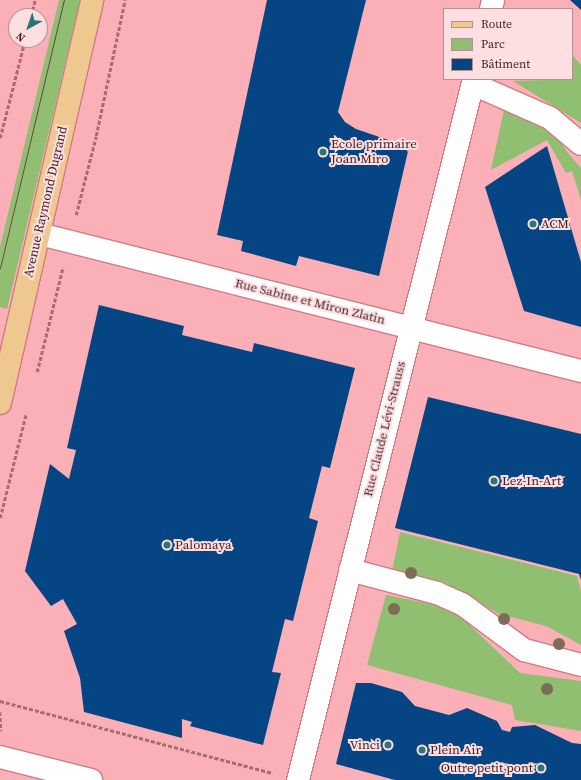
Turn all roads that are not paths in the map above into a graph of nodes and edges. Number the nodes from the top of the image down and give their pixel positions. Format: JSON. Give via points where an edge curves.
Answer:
{"nodes":[{"id":1,"x":92,"y":0,"type":"edge"},
{"id":2,"x":473,"y":81,"type":"edge"},
{"id":3,"x":581,"y":144,"type":"edge"},
{"id":4,"x":40,"y":234,"type":"junction"},
{"id":5,"x":412,"y":328,"type":"junction"},
{"id":6,"x":581,"y":371,"type":"edge"},
{"id":7,"x":0,"y":403,"type":"edge"},
{"id":8,"x":350,"y":570,"type":"junction"},
{"id":9,"x":581,"y":665,"type":"edge"},
{"id":10,"x":0,"y":757,"type":"edge"},
{"id":11,"x":91,"y":780,"type":"edge"},
{"id":12,"x":298,"y":780,"type":"edge"}],
"edges":[{"from":1,"to":4,"type":"main road","name":"Avenue Raymond Dugrand"},
{"from":2,"to":3,"type":"street","via":[[550,118]]},
{"from":2,"to":5,"type":"street","name":"Rue Claude Lévi-Strauss"},
{"from":4,"to":5,"type":"street","name":"Rue Sabine et Miron Zlatin"},
{"from":4,"to":7,"type":"main road","name":"Avenue Raymond Dugrand"},
{"from":5,"to":6,"type":"street","name":"Rue Sabine et Miron Zlatin"},
{"from":5,"to":8,"type":"street","name":"Rue Claude Lévi-Strauss"},
{"from":8,"to":9,"type":"street","via":[[437,593],[462,604],[524,650]]},
{"from":8,"to":12,"type":"street","name":"Rue Claude Lévi-Strauss"},
{"from":10,"to":11,"type":"street"}]}
